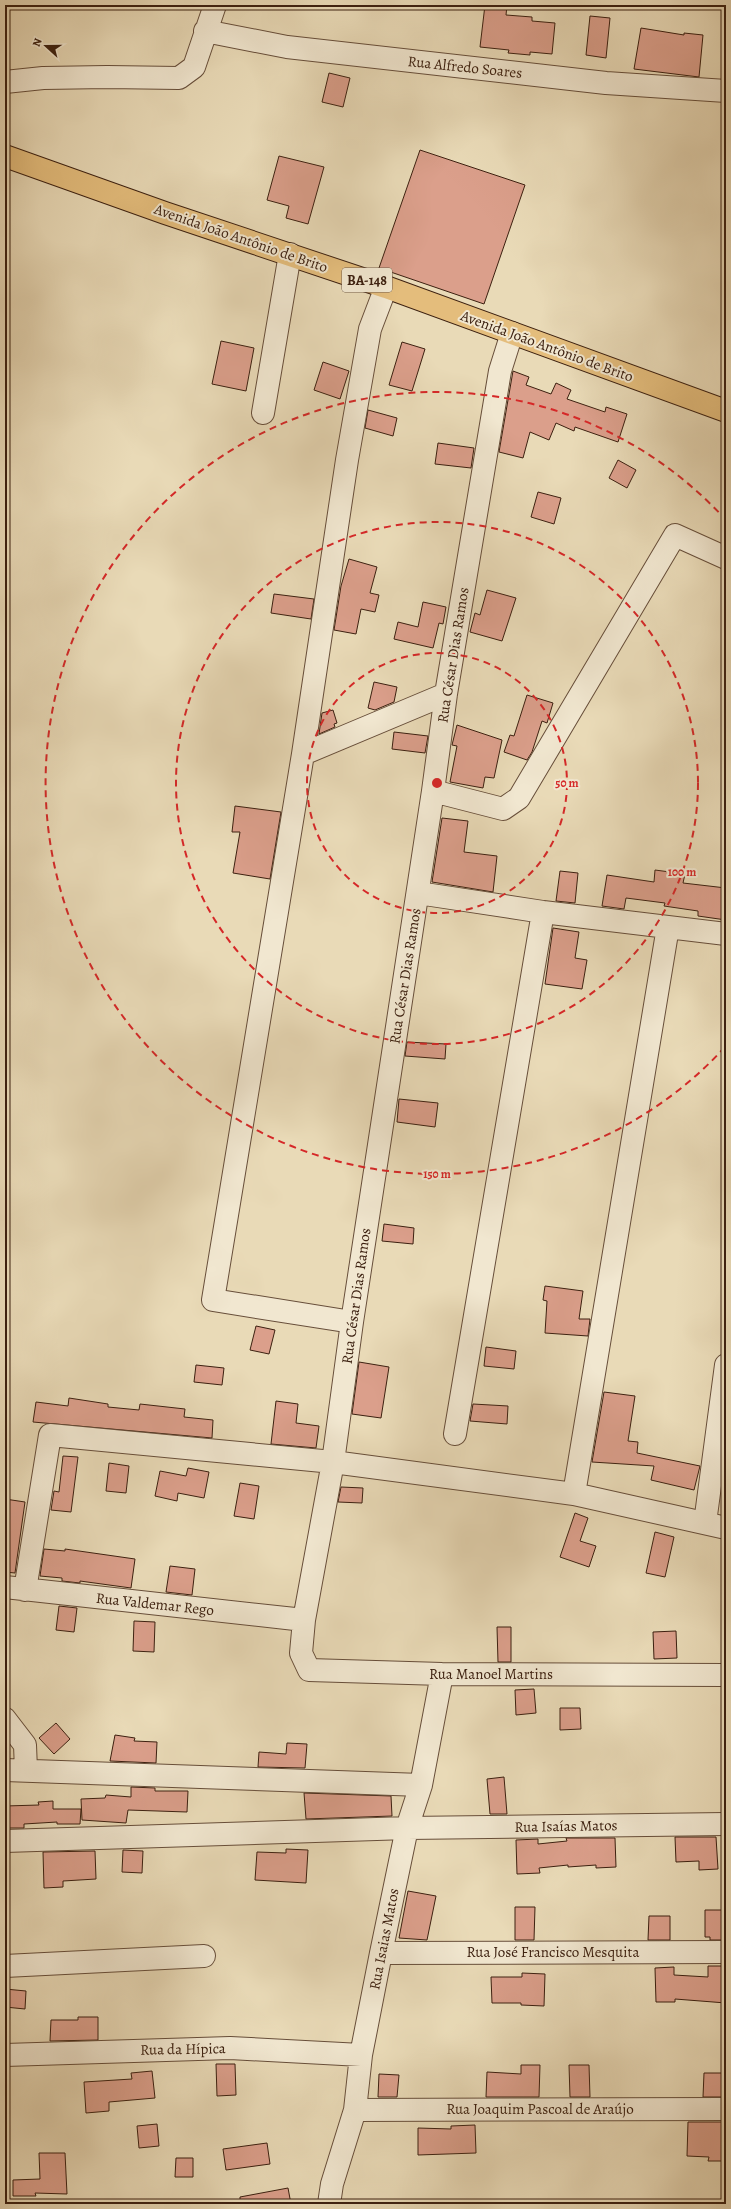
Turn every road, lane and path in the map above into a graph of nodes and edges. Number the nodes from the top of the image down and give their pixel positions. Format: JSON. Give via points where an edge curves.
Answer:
{"nodes":[{"id":1,"x":212,"y":5,"type":"edge"},
{"id":2,"x":205,"y":31,"type":"junction"},
{"id":3,"x":5,"y":82,"type":"edge"},
{"id":4,"x":726,"y":91,"type":"edge"},
{"id":5,"x":5,"y":156,"type":"edge"},
{"id":6,"x":290,"y":254,"type":"junction"},
{"id":7,"x":386,"y":287,"type":"junction"},
{"id":8,"x":512,"y":333,"type":"junction"},
{"id":9,"x":726,"y":411,"type":"edge"},
{"id":10,"x":263,"y":413,"type":"dead end"},
{"id":11,"x":726,"y":558,"type":"edge"},
{"id":12,"x":446,"y":694,"type":"junction"},
{"id":13,"x":303,"y":754,"type":"junction"},
{"id":14,"x":433,"y":791,"type":"junction"},
{"id":15,"x":418,"y":893,"type":"junction"},
{"id":16,"x":543,"y":912,"type":"junction"},
{"id":17,"x":668,"y":927,"type":"junction"},
{"id":18,"x":726,"y":934,"type":"edge"},
{"id":19,"x":352,"y":1322,"type":"junction"},
{"id":20,"x":726,"y":1365,"type":"edge"},
{"id":21,"x":455,"y":1434,"type":"dead end"},
{"id":22,"x":333,"y":1462,"type":"junction"},
{"id":23,"x":574,"y":1494,"type":"junction"},
{"id":24,"x":705,"y":1523,"type":"junction"},
{"id":25,"x":726,"y":1528,"type":"edge"},
{"id":26,"x":15,"y":1588,"type":"edge"},
{"id":27,"x":304,"y":1620,"type":"junction"},
{"id":28,"x":442,"y":1674,"type":"junction"},
{"id":29,"x":726,"y":1674,"type":"edge"},
{"id":30,"x":5,"y":1719,"type":"edge"},
{"id":31,"x":5,"y":1770,"type":"edge"},
{"id":32,"x":26,"y":1770,"type":"junction"},
{"id":33,"x":421,"y":1785,"type":"junction"},
{"id":34,"x":726,"y":1824,"type":"edge"},
{"id":35,"x":407,"y":1828,"type":"junction"},
{"id":36,"x":5,"y":1841,"type":"edge"},
{"id":37,"x":726,"y":1952,"type":"edge"},
{"id":38,"x":381,"y":1953,"type":"junction"},
{"id":39,"x":204,"y":1956,"type":"dead end"},
{"id":40,"x":5,"y":1966,"type":"edge"},
{"id":41,"x":5,"y":2055,"type":"edge"},
{"id":42,"x":361,"y":2055,"type":"junction"},
{"id":43,"x":726,"y":2109,"type":"edge"},
{"id":44,"x":355,"y":2110,"type":"junction"},
{"id":45,"x":329,"y":2204,"type":"edge"}],
"edges":[{"from":1,"to":2,"type":"street"},
{"from":2,"to":3,"type":"street","via":[[194,67],[179,78],[44,78]]},
{"from":2,"to":4,"type":"street","name":"Rua Alfredo Soares","via":[[295,48],[606,83]]},
{"from":5,"to":6,"type":"main road","name":"Avenida João Antônio de Brito","number":"BA-148"},
{"from":6,"to":7,"type":"main road","name":"Avenida João Antônio de Brito","number":"BA-148"},
{"from":6,"to":10,"type":"street"},
{"from":7,"to":8,"type":"main road","name":"Avenida João Antônio de Brito","number":"BA-148"},
{"from":7,"to":13,"type":"street","via":[[370,329],[347,460]]},
{"from":8,"to":9,"type":"main road","name":"Avenida João Antônio de Brito","number":"BA-148"},
{"from":8,"to":12,"type":"street","name":"Rua César Dias Ramos","via":[[500,370]]},
{"from":11,"to":14,"type":"street","via":[[674,535],[519,798],[503,808]]},
{"from":12,"to":13,"type":"street"},
{"from":12,"to":14,"type":"street","name":"Rua César Dias Ramos"},
{"from":13,"to":19,"type":"street","via":[[213,1300]]},
{"from":14,"to":15,"type":"street","name":"Rua César Dias Ramos"},
{"from":15,"to":16,"type":"street"},
{"from":15,"to":19,"type":"street","name":"Rua César Dias Ramos"},
{"from":16,"to":17,"type":"street"},
{"from":16,"to":21,"type":"street"},
{"from":17,"to":18,"type":"street"},
{"from":17,"to":23,"type":"street"},
{"from":19,"to":22,"type":"street","name":"Rua César Dias Ramos"},
{"from":20,"to":24,"type":"street"},
{"from":22,"to":23,"type":"street"},
{"from":22,"to":26,"type":"street","via":[[50,1435]]},
{"from":22,"to":27,"type":"street","name":"Rua César Dias Ramos"},
{"from":23,"to":24,"type":"street"},
{"from":24,"to":25,"type":"street"},
{"from":26,"to":27,"type":"street","name":"Rua Valdemar Rego"},
{"from":27,"to":28,"type":"street","name":"Rua Manoel Martins","via":[[301,1653],[309,1670]]},
{"from":28,"to":29,"type":"street","name":"Rua Manoel Martins"},
{"from":28,"to":33,"type":"street","name":"Rua Isaias Matos"},
{"from":30,"to":32,"type":"street","via":[[25,1745]]},
{"from":31,"to":32,"type":"street"},
{"from":32,"to":33,"type":"street"},
{"from":33,"to":35,"type":"street","name":"Rua Isaias Matos"},
{"from":34,"to":35,"type":"street","name":"Rua Isaías Matos"},
{"from":35,"to":36,"type":"street","name":"Rua Isaías Matos"},
{"from":35,"to":38,"type":"street","name":"Rua Isaias Matos"},
{"from":37,"to":38,"type":"street","name":"Rua José Francisco Mesquita"},
{"from":38,"to":42,"type":"street","name":"Rua Isaias Matos"},
{"from":39,"to":40,"type":"street"},
{"from":41,"to":42,"type":"street","name":"Rua da Hípica","via":[[230,2048]]},
{"from":42,"to":44,"type":"street","name":"Rua Isaias Matos"},
{"from":43,"to":44,"type":"street","name":"Rua Joaquim Pascoal de Araújo"},
{"from":44,"to":45,"type":"street","name":"Rua Isaias Matos","via":[[332,2184]]}]}
